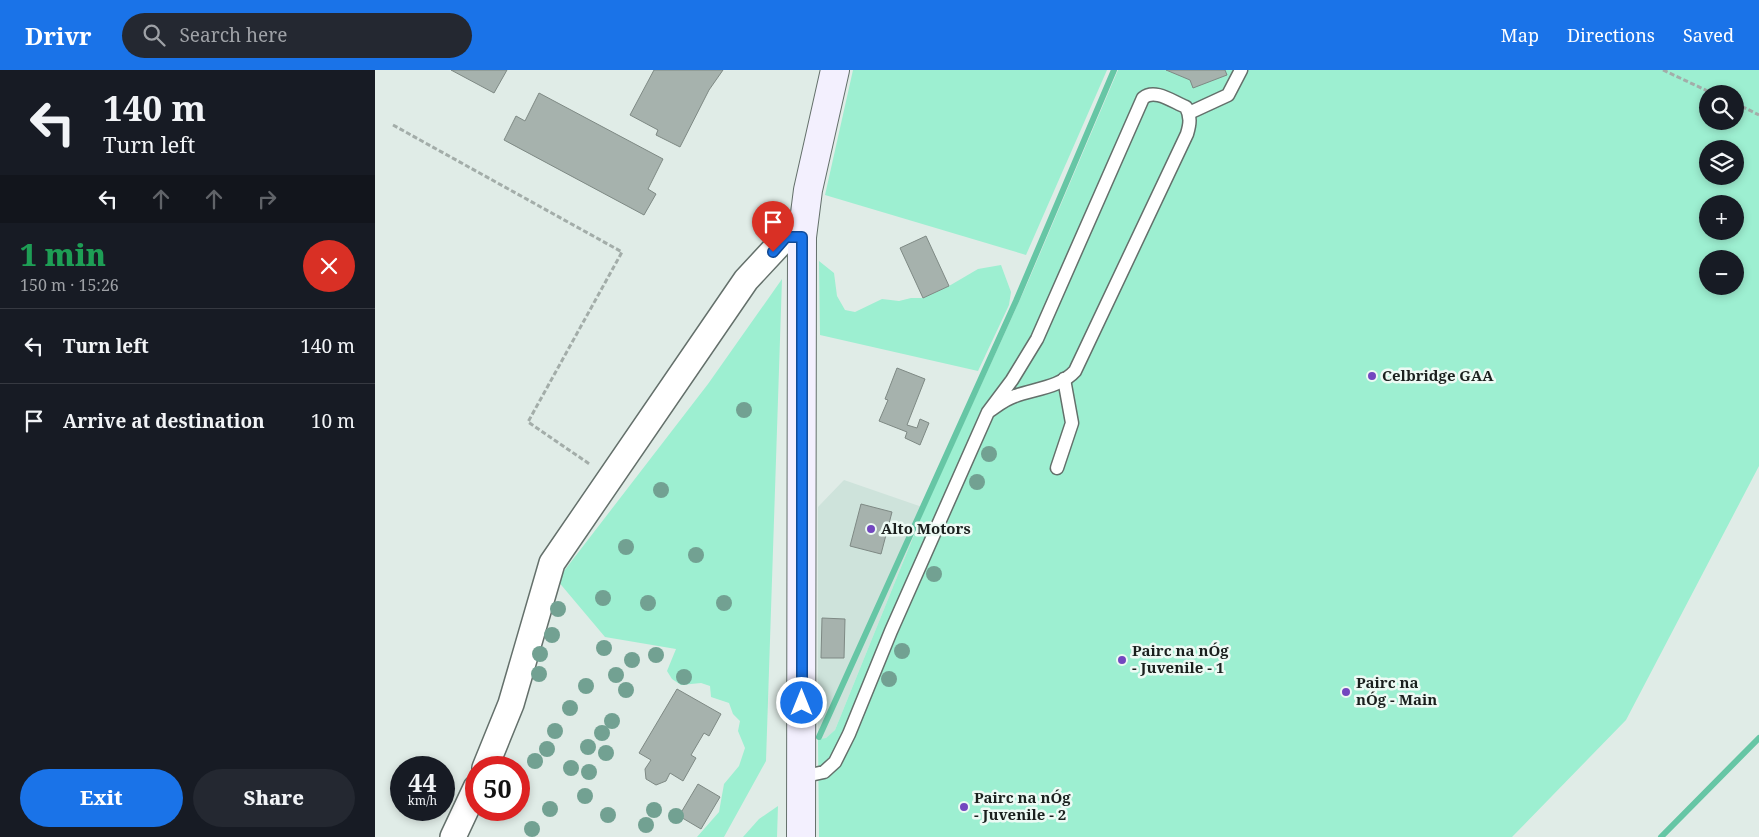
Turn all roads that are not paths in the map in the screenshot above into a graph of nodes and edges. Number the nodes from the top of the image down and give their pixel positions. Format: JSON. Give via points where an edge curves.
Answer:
{"nodes":[{"id":1,"x":835,"y":70,"type":"edge"},
{"id":2,"x":1241,"y":70,"type":"edge"},
{"id":3,"x":1189,"y":113,"type":"junction"},
{"id":4,"x":802,"y":237,"type":"junction"},
{"id":5,"x":1064,"y":379,"type":"junction"},
{"id":6,"x":988,"y":412,"type":"junction"},
{"id":7,"x":1057,"y":468,"type":"dead end"},
{"id":8,"x":490,"y":756,"type":"edge"},
{"id":9,"x":801,"y":777,"type":"junction"},
{"id":10,"x":465,"y":811,"type":"edge"},
{"id":11,"x":453,"y":837,"type":"edge"},
{"id":12,"x":801,"y":837,"type":"edge"}],
"edges":[{"from":1,"to":4,"type":"main road","via":[[808,190]]},
{"from":2,"to":3,"type":"lane","via":[[1228,95]]},
{"from":3,"to":5,"type":"lane","via":[[1187,134],[1075,371]]},
{"from":3,"to":6,"type":"lane","via":[[1185,107],[1157,94],[1143,98],[1037,339]]},
{"from":4,"to":8,"type":"street","via":[[786,237],[746,280],[552,563],[511,704]]},
{"from":4,"to":9,"type":"main road"},
{"from":5,"to":6,"type":"lane","via":[[1012,396]]},
{"from":5,"to":7,"type":"lane","via":[[1073,423]]},
{"from":6,"to":9,"type":"lane","via":[[835,762],[824,772]]},
{"from":9,"to":12,"type":"main road"},
{"from":10,"to":11,"type":"street"}]}
